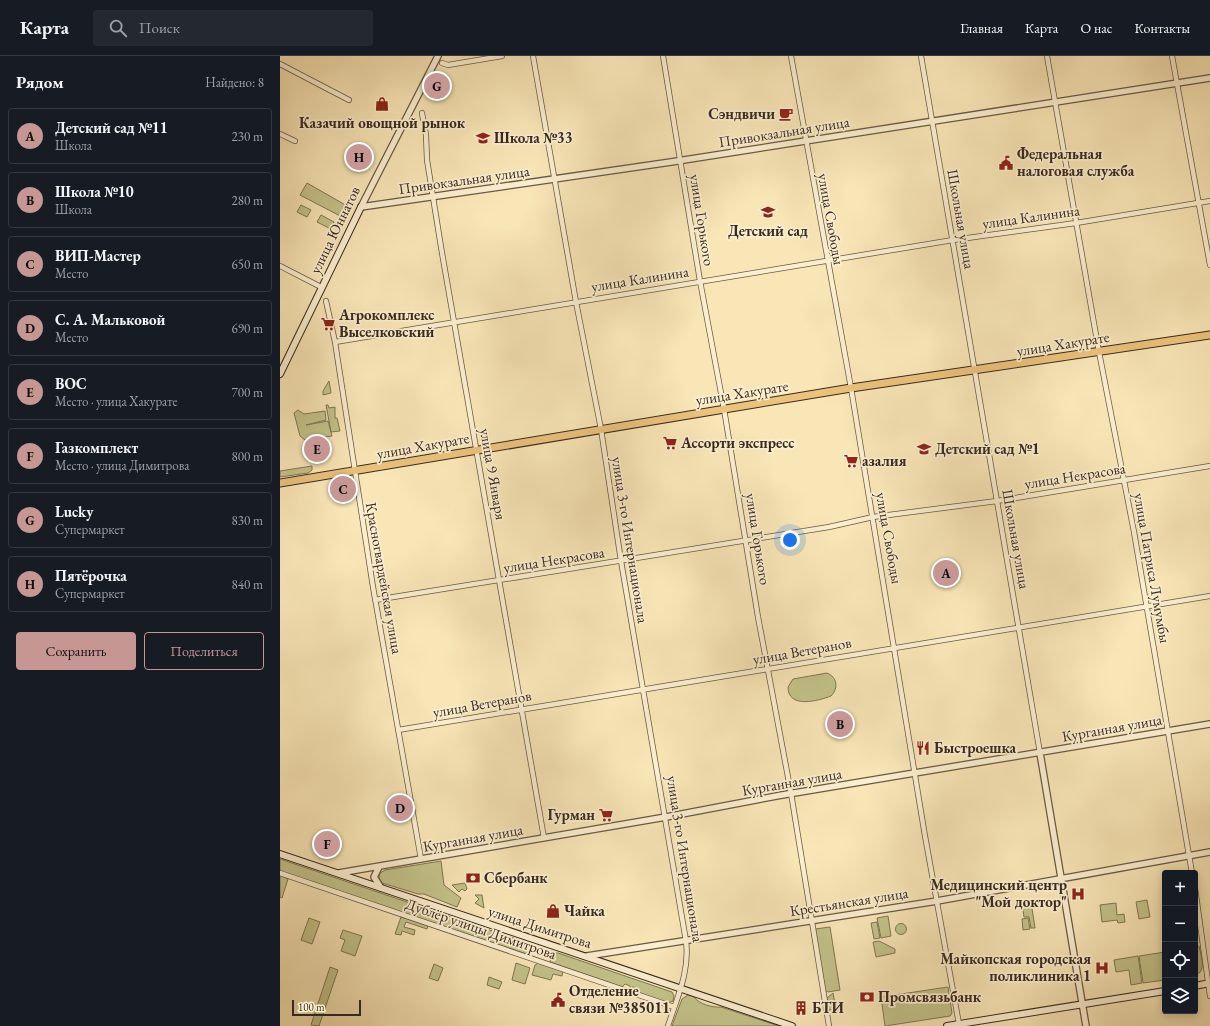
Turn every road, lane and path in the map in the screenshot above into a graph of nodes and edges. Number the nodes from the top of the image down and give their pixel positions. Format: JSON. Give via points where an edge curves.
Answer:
{"nodes":[{"id":1,"x":438,"y":56,"type":"edge"},
{"id":2,"x":502,"y":56,"type":"edge"},
{"id":3,"x":533,"y":56,"type":"edge"},
{"id":4,"x":663,"y":56,"type":"edge"},
{"id":5,"x":790,"y":56,"type":"edge"},
{"id":6,"x":921,"y":56,"type":"edge"},
{"id":7,"x":1047,"y":56,"type":"edge"},
{"id":8,"x":1172,"y":56,"type":"edge"},
{"id":9,"x":435,"y":62,"type":"junction"},
{"id":10,"x":280,"y":64,"type":"edge"},
{"id":11,"x":442,"y":64,"type":"joint"},
{"id":12,"x":1210,"y":78,"type":"edge"},
{"id":13,"x":1177,"y":83,"type":"junction"},
{"id":14,"x":349,"y":100,"type":"dead end"},
{"id":15,"x":1055,"y":102,"type":"junction"},
{"id":16,"x":422,"y":113,"type":"dead end"},
{"id":17,"x":932,"y":121,"type":"junction"},
{"id":18,"x":280,"y":134,"type":"edge"},
{"id":19,"x":295,"y":141,"type":"dead end"},
{"id":20,"x":806,"y":141,"type":"junction"},
{"id":21,"x":681,"y":160,"type":"junction"},
{"id":22,"x":556,"y":179,"type":"junction"},
{"id":23,"x":433,"y":197,"type":"junction"},
{"id":24,"x":1210,"y":202,"type":"edge"},
{"id":25,"x":1199,"y":203,"type":"junction"},
{"id":26,"x":361,"y":208,"type":"junction"},
{"id":27,"x":1076,"y":223,"type":"junction"},
{"id":28,"x":953,"y":240,"type":"junction"},
{"id":29,"x":826,"y":261,"type":"junction"},
{"id":30,"x":1210,"y":265,"type":"edge"},
{"id":31,"x":280,"y":266,"type":"edge"},
{"id":32,"x":700,"y":282,"type":"junction"},
{"id":33,"x":321,"y":287,"type":"junction"},
{"id":34,"x":326,"y":301,"type":"dead end"},
{"id":35,"x":576,"y":302,"type":"junction"},
{"id":36,"x":455,"y":322,"type":"junction"},
{"id":37,"x":1210,"y":335,"type":"edge"},
{"id":38,"x":335,"y":342,"type":"junction"},
{"id":39,"x":1099,"y":352,"type":"junction"},
{"id":40,"x":975,"y":371,"type":"junction"},
{"id":41,"x":280,"y":374,"type":"edge"},
{"id":42,"x":851,"y":388,"type":"junction"},
{"id":43,"x":724,"y":409,"type":"junction"},
{"id":44,"x":601,"y":428,"type":"junction"},
{"id":45,"x":476,"y":450,"type":"junction"},
{"id":46,"x":1210,"y":466,"type":"edge"},
{"id":47,"x":354,"y":471,"type":"junction"},
{"id":48,"x":1125,"y":480,"type":"junction"},
{"id":49,"x":280,"y":483,"type":"edge"},
{"id":50,"x":997,"y":501,"type":"junction"},
{"id":51,"x":873,"y":518,"type":"junction"},
{"id":52,"x":746,"y":540,"type":"junction"},
{"id":53,"x":621,"y":561,"type":"junction"},
{"id":54,"x":499,"y":580,"type":"junction"},
{"id":55,"x":1210,"y":596,"type":"edge"},
{"id":56,"x":375,"y":600,"type":"junction"},
{"id":57,"x":1146,"y":606,"type":"junction"},
{"id":58,"x":1019,"y":626,"type":"junction"},
{"id":59,"x":895,"y":647,"type":"junction"},
{"id":60,"x":767,"y":669,"type":"junction"},
{"id":61,"x":643,"y":690,"type":"junction"},
{"id":62,"x":522,"y":709,"type":"junction"},
{"id":63,"x":1210,"y":724,"type":"edge"},
{"id":64,"x":398,"y":730,"type":"junction"},
{"id":65,"x":1167,"y":730,"type":"junction"},
{"id":66,"x":1040,"y":753,"type":"junction"},
{"id":67,"x":915,"y":773,"type":"junction"},
{"id":68,"x":791,"y":793,"type":"junction"},
{"id":69,"x":666,"y":817,"type":"junction"},
{"id":70,"x":544,"y":838,"type":"junction"},
{"id":71,"x":1210,"y":852,"type":"edge"},
{"id":72,"x":280,"y":854,"type":"edge"},
{"id":73,"x":1189,"y":856,"type":"junction"},
{"id":74,"x":421,"y":859,"type":"junction"},
{"id":75,"x":379,"y":867,"type":"junction"},
{"id":76,"x":1191,"y":870,"type":"edge"},
{"id":77,"x":280,"y":873,"type":"edge"},
{"id":78,"x":339,"y":873,"type":"junction"},
{"id":79,"x":1062,"y":878,"type":"junction"},
{"id":80,"x":381,"y":888,"type":"junction"},
{"id":81,"x":937,"y":900,"type":"junction"},
{"id":82,"x":1198,"y":906,"type":"edge"},
{"id":83,"x":811,"y":920,"type":"junction"},
{"id":84,"x":686,"y":941,"type":"junction"},
{"id":85,"x":587,"y":956,"type":"junction"},
{"id":86,"x":1210,"y":983,"type":"edge"},
{"id":87,"x":1198,"y":985,"type":"edge"},
{"id":88,"x":680,"y":988,"type":"junction"},
{"id":89,"x":1162,"y":991,"type":"edge"},
{"id":90,"x":1210,"y":996,"type":"edge"},
{"id":91,"x":1082,"y":1004,"type":"junction"},
{"id":92,"x":674,"y":1007,"type":"junction"},
{"id":93,"x":959,"y":1024,"type":"junction"},
{"id":94,"x":668,"y":1026,"type":"edge"},
{"id":95,"x":792,"y":1026,"type":"edge"},
{"id":96,"x":829,"y":1026,"type":"edge"},
{"id":97,"x":947,"y":1026,"type":"edge"},
{"id":98,"x":1086,"y":1026,"type":"edge"}],
"edges":[{"from":1,"to":9,"type":"street","name":"улица Юннатов"},
{"from":2,"to":11,"type":"street"},
{"from":3,"to":22,"type":"street","name":"улица 3-го Интернационала"},
{"from":4,"to":21,"type":"street","name":"улица Горького"},
{"from":5,"to":20,"type":"street","name":"улица Свободы"},
{"from":6,"to":17,"type":"street","name":"Школьная улица"},
{"from":7,"to":15,"type":"street","name":"улица Патриса Лумумбы"},
{"from":8,"to":13,"type":"street"},
{"from":9,"to":11,"type":"street"},
{"from":9,"to":26,"type":"street","name":"улица Юннатов"},
{"from":10,"to":14,"type":"street"},
{"from":12,"to":13,"type":"street","name":"Привокзальная улица"},
{"from":13,"to":15,"type":"street","name":"Привокзальная улица"},
{"from":13,"to":25,"type":"street"},
{"from":15,"to":17,"type":"street","name":"Привокзальная улица"},
{"from":15,"to":27,"type":"street","name":"улица Патриса Лумумбы"},
{"from":16,"to":23,"type":"street","name":"улица 9 Января"},
{"from":17,"to":20,"type":"street","name":"Привокзальная улица"},
{"from":17,"to":28,"type":"street","name":"Школьная улица"},
{"from":18,"to":19,"type":"street"},
{"from":20,"to":21,"type":"street","name":"Привокзальная улица"},
{"from":20,"to":29,"type":"street","name":"улица Свободы"},
{"from":21,"to":22,"type":"street","name":"Привокзальная улица"},
{"from":21,"to":32,"type":"street","name":"улица Горького"},
{"from":22,"to":23,"type":"street","name":"Привокзальная улица"},
{"from":22,"to":35,"type":"street","name":"улица 3-го Интернационала"},
{"from":23,"to":26,"type":"street","name":"Привокзальная улица"},
{"from":23,"to":36,"type":"street","name":"улица 9 Января"},
{"from":24,"to":25,"type":"street","name":"улица Калинина"},
{"from":25,"to":27,"type":"street","name":"улица Калинина"},
{"from":25,"to":30,"type":"street"},
{"from":26,"to":33,"type":"main road","name":"улица Юннатов"},
{"from":27,"to":28,"type":"street","name":"улица Калинина"},
{"from":27,"to":39,"type":"street","name":"улица Патриса Лумумбы"},
{"from":28,"to":29,"type":"street","name":"улица Калинина"},
{"from":28,"to":40,"type":"street","name":"Школьная улица"},
{"from":29,"to":32,"type":"street","name":"улица Калинина"},
{"from":29,"to":42,"type":"street","name":"улица Свободы"},
{"from":31,"to":33,"type":"street","name":"улица Юннатов"},
{"from":32,"to":35,"type":"street","name":"улица Калинина"},
{"from":32,"to":43,"type":"street","name":"улица Горького"},
{"from":33,"to":41,"type":"main road","name":"улица Юннатов"},
{"from":34,"to":38,"type":"street","name":"Красногвардейская улица"},
{"from":35,"to":36,"type":"street","name":"улица Калинина"},
{"from":35,"to":44,"type":"street","name":"улица 3-го Интернационала"},
{"from":36,"to":38,"type":"street","name":"улица Калинина"},
{"from":36,"to":45,"type":"street","name":"улица 9 Января"},
{"from":37,"to":39,"type":"main road","name":"улица Хакурате"},
{"from":38,"to":47,"type":"street","name":"Красногвардейская улица"},
{"from":39,"to":40,"type":"main road","name":"улица Хакурате"},
{"from":39,"to":48,"type":"street","name":"улица Патриса Лумумбы"},
{"from":40,"to":42,"type":"main road","name":"улица Хакурате"},
{"from":40,"to":50,"type":"street","name":"Школьная улица"},
{"from":42,"to":43,"type":"main road","name":"улица Хакурате"},
{"from":42,"to":51,"type":"street","name":"улица Свободы"},
{"from":43,"to":44,"type":"main road","name":"улица Хакурате"},
{"from":43,"to":52,"type":"street","name":"улица Горького"},
{"from":44,"to":45,"type":"main road","name":"улица Хакурате"},
{"from":44,"to":53,"type":"street","name":"улица 3-го Интернационала"},
{"from":45,"to":47,"type":"main road","name":"улица Хакурате"},
{"from":45,"to":54,"type":"street","name":"улица 9 Января"},
{"from":46,"to":48,"type":"street","name":"улица Некрасова"},
{"from":47,"to":49,"type":"main road","name":"улица Хакурате"},
{"from":47,"to":56,"type":"street","name":"Красногвардейская улица"},
{"from":48,"to":50,"type":"street","name":"улица Некрасова"},
{"from":48,"to":57,"type":"street","name":"улица Патриса Лумумбы"},
{"from":50,"to":51,"type":"street","name":"улица Некрасова"},
{"from":50,"to":58,"type":"street","name":"Школьная улица"},
{"from":51,"to":52,"type":"street","name":"улица Некрасова"},
{"from":51,"to":59,"type":"street","name":"улица Свободы"},
{"from":52,"to":53,"type":"street","name":"улица Некрасова"},
{"from":52,"to":60,"type":"street","name":"улица Горького"},
{"from":53,"to":54,"type":"street","name":"улица Некрасова"},
{"from":53,"to":61,"type":"street","name":"улица 3-го Интернационала"},
{"from":54,"to":56,"type":"street","name":"улица Некрасова"},
{"from":54,"to":62,"type":"street","name":"улица 9 Января"},
{"from":55,"to":57,"type":"street","name":"улица Ветеранов"},
{"from":56,"to":64,"type":"street","name":"Красногвардейская улица"},
{"from":57,"to":58,"type":"street","name":"улица Ветеранов"},
{"from":57,"to":65,"type":"street","name":"улица Патриса Лумумбы"},
{"from":58,"to":59,"type":"street","name":"улица Ветеранов"},
{"from":58,"to":66,"type":"street","name":"Школьная улица"},
{"from":59,"to":60,"type":"street","name":"улица Ветеранов"},
{"from":59,"to":67,"type":"street","name":"улица Свободы"},
{"from":60,"to":61,"type":"street","name":"улица Ветеранов"},
{"from":60,"to":68,"type":"street","name":"улица Горького"},
{"from":61,"to":62,"type":"street","name":"улица Ветеранов"},
{"from":61,"to":69,"type":"street","name":"улица 3-го Интернационала"},
{"from":62,"to":64,"type":"street","name":"улица Ветеранов"},
{"from":62,"to":70,"type":"street","name":"улица 9 Января"},
{"from":63,"to":65,"type":"street","name":"Курганная улица"},
{"from":64,"to":74,"type":"street","name":"Красногвардейская улица"},
{"from":65,"to":66,"type":"street","name":"Курганная улица"},
{"from":65,"to":73,"type":"street","name":"улица Патриса Лумумбы"},
{"from":66,"to":67,"type":"street","name":"Курганная улица"},
{"from":66,"to":79,"type":"street","name":"Школьная улица"},
{"from":67,"to":68,"type":"street","name":"Курганная улица"},
{"from":67,"to":81,"type":"street","name":"улица Свободы"},
{"from":68,"to":69,"type":"street","name":"Курганная улица"},
{"from":68,"to":83,"type":"street","name":"улица Горького"},
{"from":69,"to":70,"type":"street","name":"Курганная улица"},
{"from":69,"to":84,"type":"street","name":"улица 3-го Интернационала"},
{"from":70,"to":74,"type":"street","name":"Курганная улица"},
{"from":71,"to":73,"type":"street","name":"Крестьянская улица"},
{"from":72,"to":78,"type":"main road","name":"улица Димитрова"},
{"from":73,"to":76,"type":"street","name":"улица Патриса Лумумбы"},
{"from":73,"to":79,"type":"street","name":"Крестьянская улица"},
{"from":74,"to":75,"type":"street","name":"Курганная улица"},
{"from":75,"to":78,"type":"street","name":"Курганная улица"},
{"from":75,"to":80,"type":"street","via":[[374,877]]},
{"from":77,"to":92,"type":"street","name":"Дублёр улицы Димитрова"},
{"from":78,"to":80,"type":"main road","name":"улица Димитрова"},
{"from":79,"to":81,"type":"street","name":"Крестьянская улица"},
{"from":79,"to":91,"type":"street","name":"Школьная улица"},
{"from":80,"to":85,"type":"main road","name":"улица Димитрова"},
{"from":81,"to":83,"type":"street","name":"Крестьянская улица"},
{"from":81,"to":93,"type":"street","name":"улица Свободы"},
{"from":82,"to":86,"type":"street"},
{"from":83,"to":84,"type":"street","name":"Крестьянская улица"},
{"from":83,"to":96,"type":"street","name":"улица Горького"},
{"from":84,"to":85,"type":"street","name":"Крестьянская улица"},
{"from":84,"to":88,"type":"street","name":"улица 3-го Интернационала","via":[[686,968]]},
{"from":85,"to":88,"type":"main road","name":"улица Димитрова"},
{"from":86,"to":87,"type":"main road"},
{"from":86,"to":90,"type":"street"},
{"from":88,"to":92,"type":"street","name":"улица 3-го Интернационала"},
{"from":88,"to":95,"type":"main road","name":"улица Димитрова"},
{"from":89,"to":91,"type":"main road"},
{"from":91,"to":93,"type":"main road"},
{"from":91,"to":98,"type":"street","name":"Школьная улица"},
{"from":92,"to":94,"type":"street","name":"улица 3-го Интернационала"},
{"from":93,"to":97,"type":"main road"}]}
